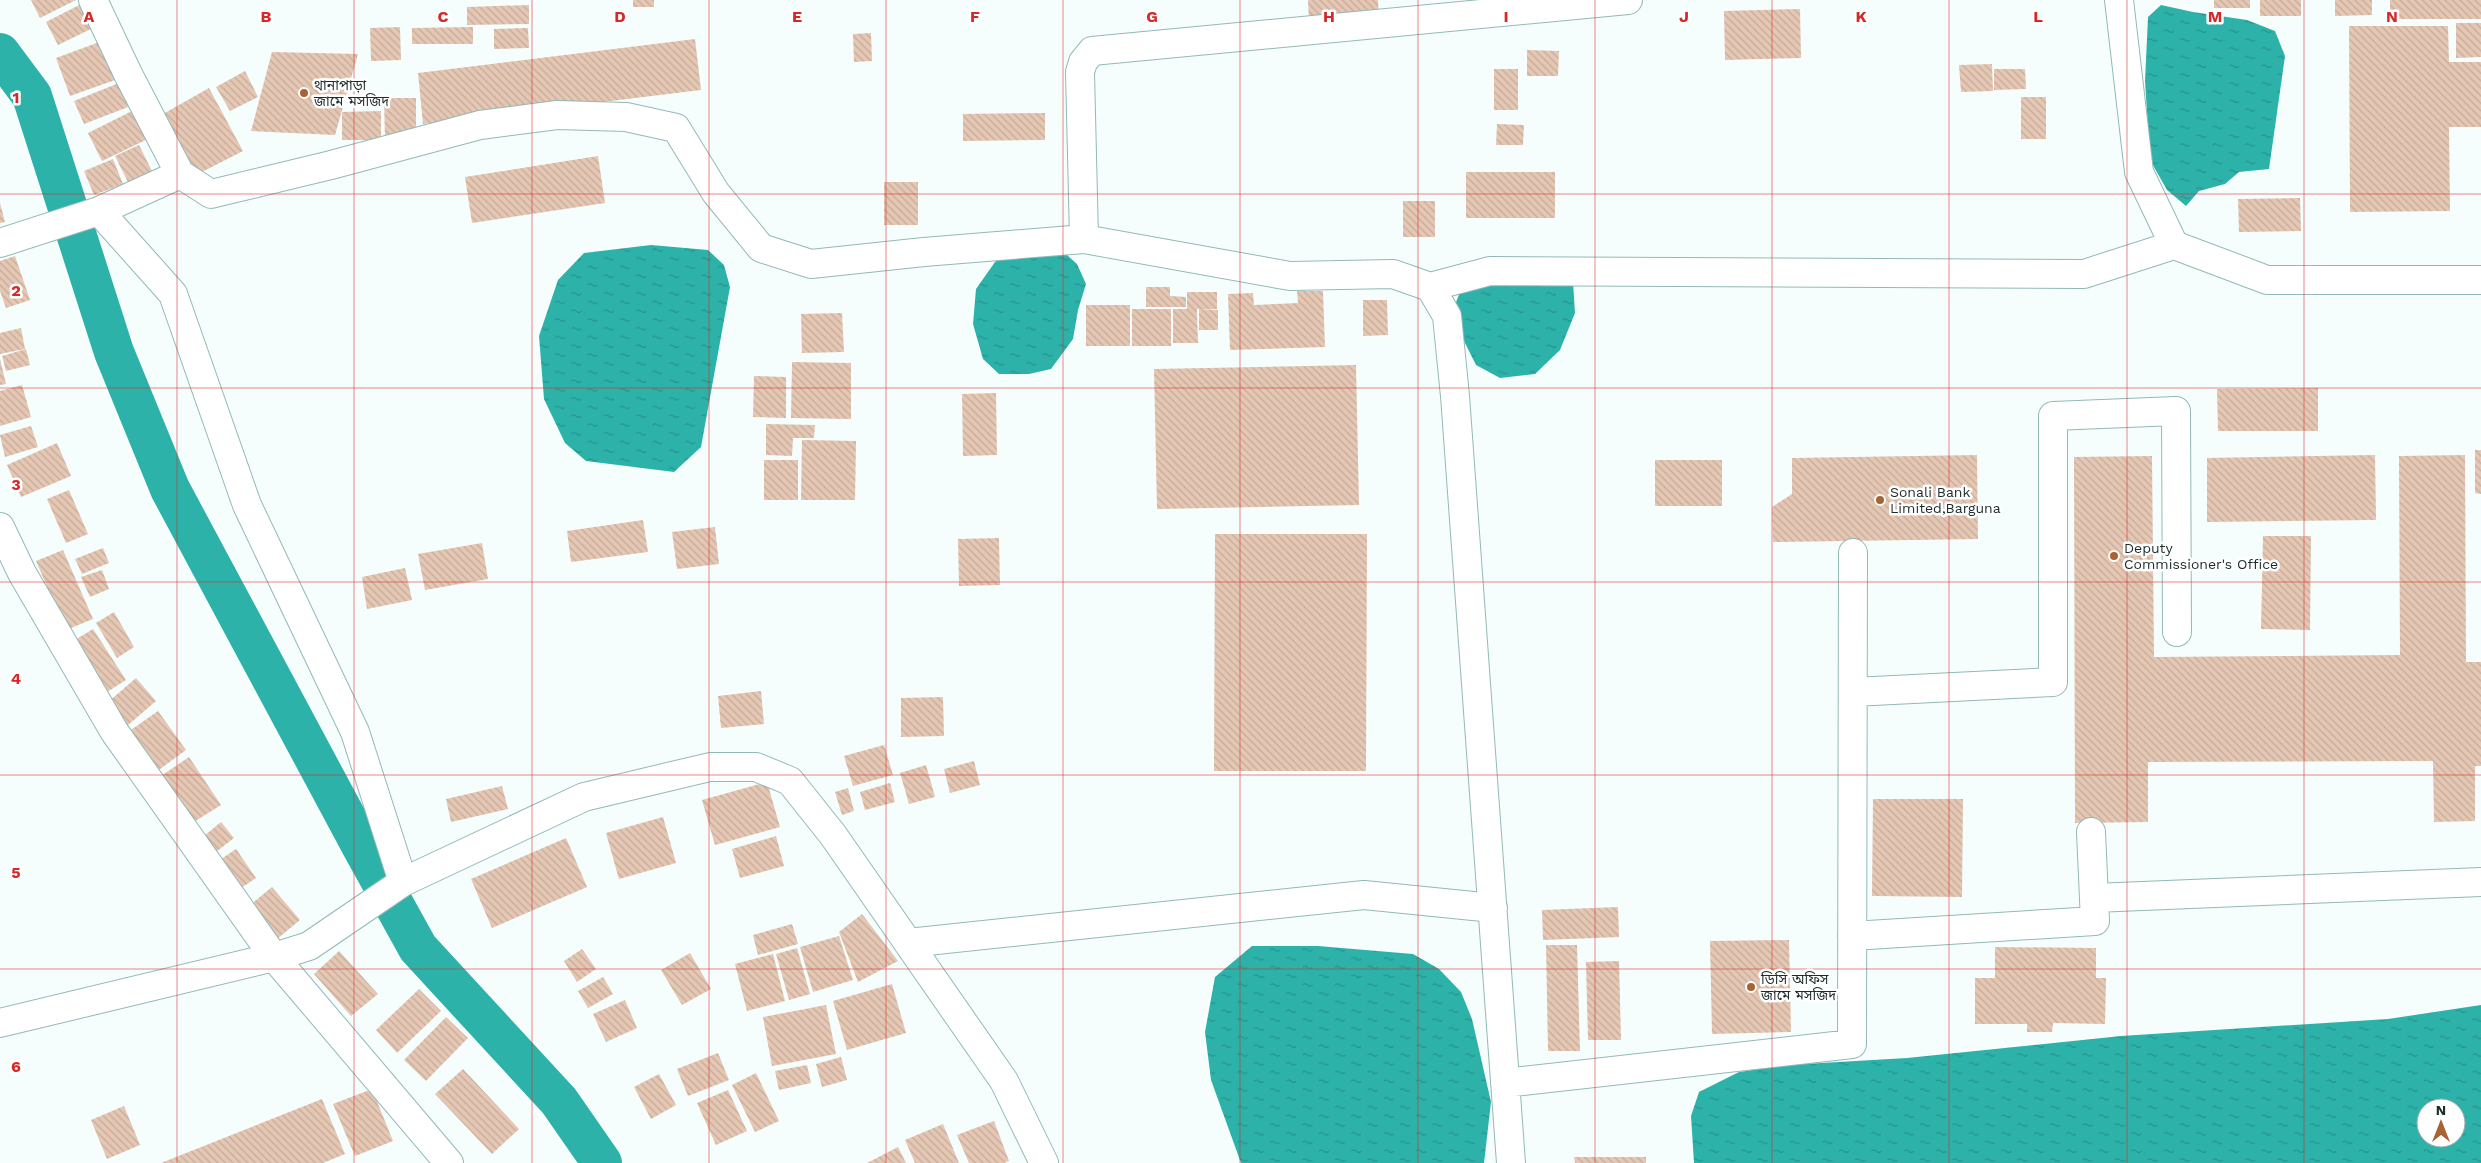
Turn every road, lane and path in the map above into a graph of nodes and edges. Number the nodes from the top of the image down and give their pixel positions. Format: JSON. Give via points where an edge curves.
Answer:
{"nodes":[{"id":1,"x":93,"y":0,"type":"edge"},
{"id":2,"x":1628,"y":0,"type":"edge"},
{"id":3,"x":2119,"y":0,"type":"edge"},
{"id":4,"x":180,"y":174,"type":"junction"},
{"id":5,"x":99,"y":211,"type":"junction"},
{"id":6,"x":1084,"y":239,"type":"junction"},
{"id":7,"x":0,"y":243,"type":"edge"},
{"id":8,"x":2174,"y":245,"type":"junction"},
{"id":9,"x":2481,"y":280,"type":"edge"},
{"id":10,"x":1430,"y":287,"type":"junction"},
{"id":11,"x":0,"y":527,"type":"edge"},
{"id":12,"x":1853,"y":553,"type":"dead end"},
{"id":13,"x":11,"y":576,"type":"edge"},
{"id":14,"x":2178,"y":632,"type":"dead end"},
{"id":15,"x":1853,"y":692,"type":"junction"},
{"id":16,"x":2091,"y":832,"type":"dead end"},
{"id":17,"x":403,"y":882,"type":"junction"},
{"id":18,"x":2481,"y":882,"type":"edge"},
{"id":19,"x":2094,"y":898,"type":"junction"},
{"id":20,"x":1493,"y":908,"type":"junction"},
{"id":21,"x":1852,"y":936,"type":"junction"},
{"id":22,"x":908,"y":943,"type":"junction"},
{"id":23,"x":274,"y":957,"type":"junction"},
{"id":24,"x":0,"y":1023,"type":"edge"},
{"id":25,"x":1505,"y":1083,"type":"junction"},
{"id":26,"x":449,"y":1163,"type":"edge"},
{"id":27,"x":1044,"y":1163,"type":"edge"},
{"id":28,"x":1511,"y":1163,"type":"edge"}],
"edges":[{"from":1,"to":4,"type":"street"},
{"from":2,"to":6,"type":"street","via":[[1092,51],[1080,72]]},
{"from":3,"to":8,"type":"street","via":[[2139,172]]},
{"from":4,"to":5,"type":"street"},
{"from":4,"to":6,"type":"street","via":[[211,194],[480,125],[557,115],[626,117],[676,128],[716,193],[761,248],[811,264]]},
{"from":5,"to":7,"type":"street"},
{"from":5,"to":17,"type":"street","via":[[173,294],[247,505],[355,732]]},
{"from":6,"to":10,"type":"street","via":[[1290,276],[1392,274]]},
{"from":8,"to":9,"type":"street","via":[[2267,280]]},
{"from":8,"to":10,"type":"street","via":[[2084,274],[1490,271]]},
{"from":10,"to":20,"type":"street","via":[[1447,316]]},
{"from":11,"to":13,"type":"street"},
{"from":12,"to":15,"type":"street"},
{"from":13,"to":23,"type":"street","via":[[114,731]]},
{"from":14,"to":15,"type":"street","via":[[2176,411],[2053,416],[2054,682]]},
{"from":15,"to":21,"type":"street"},
{"from":16,"to":19,"type":"street"},
{"from":17,"to":22,"type":"street","via":[[584,797],[710,767],[756,767],[790,781],[833,835]]},
{"from":17,"to":23,"type":"street","via":[[309,946]]},
{"from":18,"to":19,"type":"street"},
{"from":19,"to":21,"type":"street","via":[[2095,921]]},
{"from":20,"to":22,"type":"street","via":[[1364,895]]},
{"from":20,"to":25,"type":"street"},
{"from":21,"to":25,"type":"street","via":[[1852,1044]]},
{"from":22,"to":27,"type":"street","via":[[1004,1081]]},
{"from":23,"to":24,"type":"street"},
{"from":23,"to":26,"type":"street"},
{"from":25,"to":28,"type":"street"}]}
